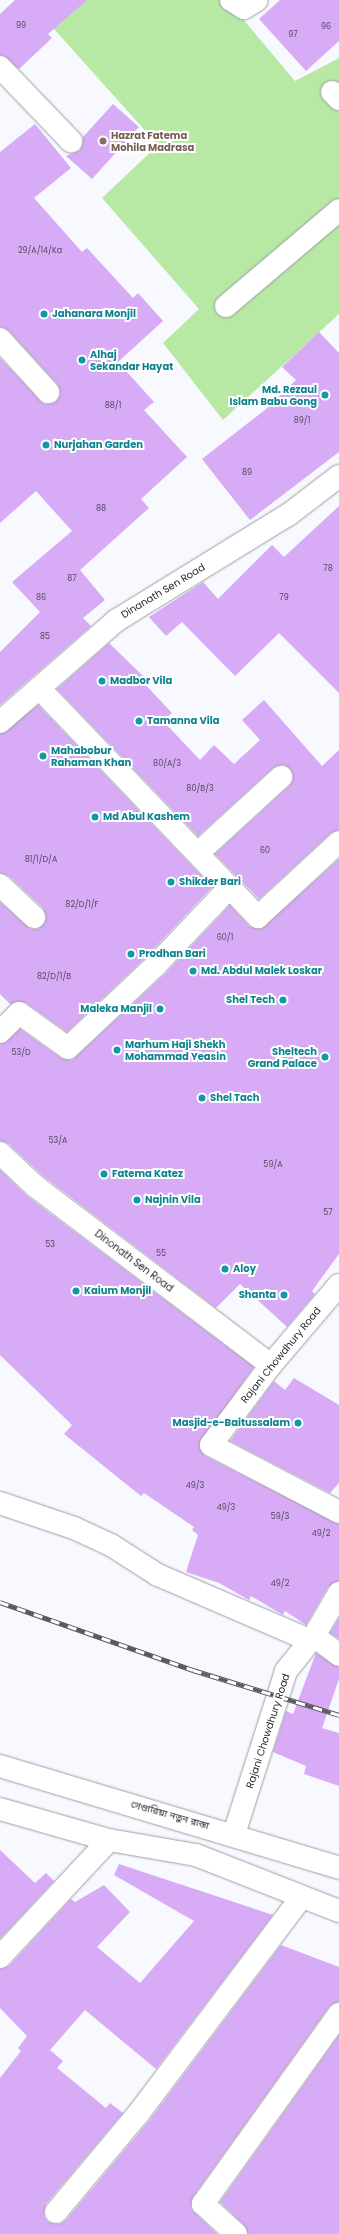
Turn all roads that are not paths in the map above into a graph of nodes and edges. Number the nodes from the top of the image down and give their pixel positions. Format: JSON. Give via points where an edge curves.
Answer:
{"nodes":[{"id":1,"x":231,"y":0,"type":"edge"},
{"id":2,"x":257,"y":0,"type":"edge"},
{"id":3,"x":0,"y":67,"type":"edge"},
{"id":4,"x":71,"y":141,"type":"dead end"},
{"id":5,"x":339,"y":210,"type":"edge"},
{"id":6,"x":226,"y":306,"type":"dead end"},
{"id":7,"x":0,"y":339,"type":"edge"},
{"id":8,"x":48,"y":392,"type":"dead end"},
{"id":9,"x":339,"y":476,"type":"edge"},
{"id":10,"x":39,"y":688,"type":"junction"},
{"id":11,"x":0,"y":722,"type":"edge"},
{"id":12,"x":281,"y":777,"type":"dead end"},
{"id":13,"x":339,"y":842,"type":"edge"},
{"id":14,"x":198,"y":853,"type":"junction"},
{"id":15,"x":0,"y":885,"type":"edge"},
{"id":16,"x":230,"y":887,"type":"junction"},
{"id":17,"x":34,"y":917,"type":"dead end"},
{"id":18,"x":0,"y":1032,"type":"edge"},
{"id":19,"x":0,"y":1153,"type":"edge"},
{"id":20,"x":339,"y":1285,"type":"edge"},
{"id":21,"x":271,"y":1365,"type":"junction"},
{"id":22,"x":0,"y":1504,"type":"edge"},
{"id":23,"x":339,"y":1512,"type":"edge"},
{"id":24,"x":339,"y":1593,"type":"edge"},
{"id":25,"x":311,"y":1638,"type":"junction"},
{"id":26,"x":339,"y":1655,"type":"edge"},
{"id":27,"x":0,"y":1766,"type":"edge"},
{"id":28,"x":0,"y":1809,"type":"edge"},
{"id":29,"x":234,"y":1834,"type":"junction"},
{"id":30,"x":109,"y":1840,"type":"junction"},
{"id":31,"x":339,"y":1868,"type":"edge"},
{"id":32,"x":300,"y":1898,"type":"junction"},
{"id":33,"x":339,"y":1911,"type":"edge"},
{"id":34,"x":0,"y":1957,"type":"edge"},
{"id":35,"x":339,"y":2014,"type":"edge"},
{"id":36,"x":56,"y":2212,"type":"dead end"},
{"id":37,"x":236,"y":2234,"type":"edge"}],
"edges":[{"from":1,"to":2,"type":"street","via":[[244,8]]},
{"from":3,"to":4,"type":"street"},
{"from":5,"to":6,"type":"street"},
{"from":7,"to":8,"type":"street"},
{"from":9,"to":10,"type":"street","name":"Dinanath Sen Road","via":[[288,515],[116,620]]},
{"from":10,"to":11,"type":"street","name":"Dinanath Sen Road"},
{"from":10,"to":14,"type":"street"},
{"from":12,"to":14,"type":"street"},
{"from":13,"to":16,"type":"street","via":[[258,917]]},
{"from":14,"to":16,"type":"street"},
{"from":15,"to":17,"type":"street"},
{"from":16,"to":18,"type":"street","via":[[156,965],[68,1048],[19,1013]]},
{"from":19,"to":21,"type":"street","name":"Dinonath Sen Road","via":[[35,1186]]},
{"from":20,"to":21,"type":"street","name":"Rajani Chowdhury Road"},
{"from":21,"to":23,"type":"street","name":"Rajani Chowdhury Road","via":[[211,1444]]},
{"from":22,"to":25,"type":"street","via":[[74,1528],[111,1545],[158,1575]]},
{"from":24,"to":25,"type":"street","name":"Rajani Chowdhury Road"},
{"from":25,"to":26,"type":"street"},
{"from":25,"to":29,"type":"street","name":"Rajani Chowdhury Road","via":[[286,1671]]},
{"from":27,"to":29,"type":"street","name":"গেণ্ডারিয়া নতুন রাস্তা"},
{"from":28,"to":30,"type":"street"},
{"from":29,"to":31,"type":"street","name":"গেণ্ডারিয়া নতুন রাস্তা"},
{"from":30,"to":32,"type":"street","via":[[196,1855]]},
{"from":30,"to":34,"type":"street"},
{"from":32,"to":33,"type":"street"},
{"from":32,"to":36,"type":"street","via":[[138,2114]]},
{"from":35,"to":37,"type":"street","via":[[203,2204]]}]}
